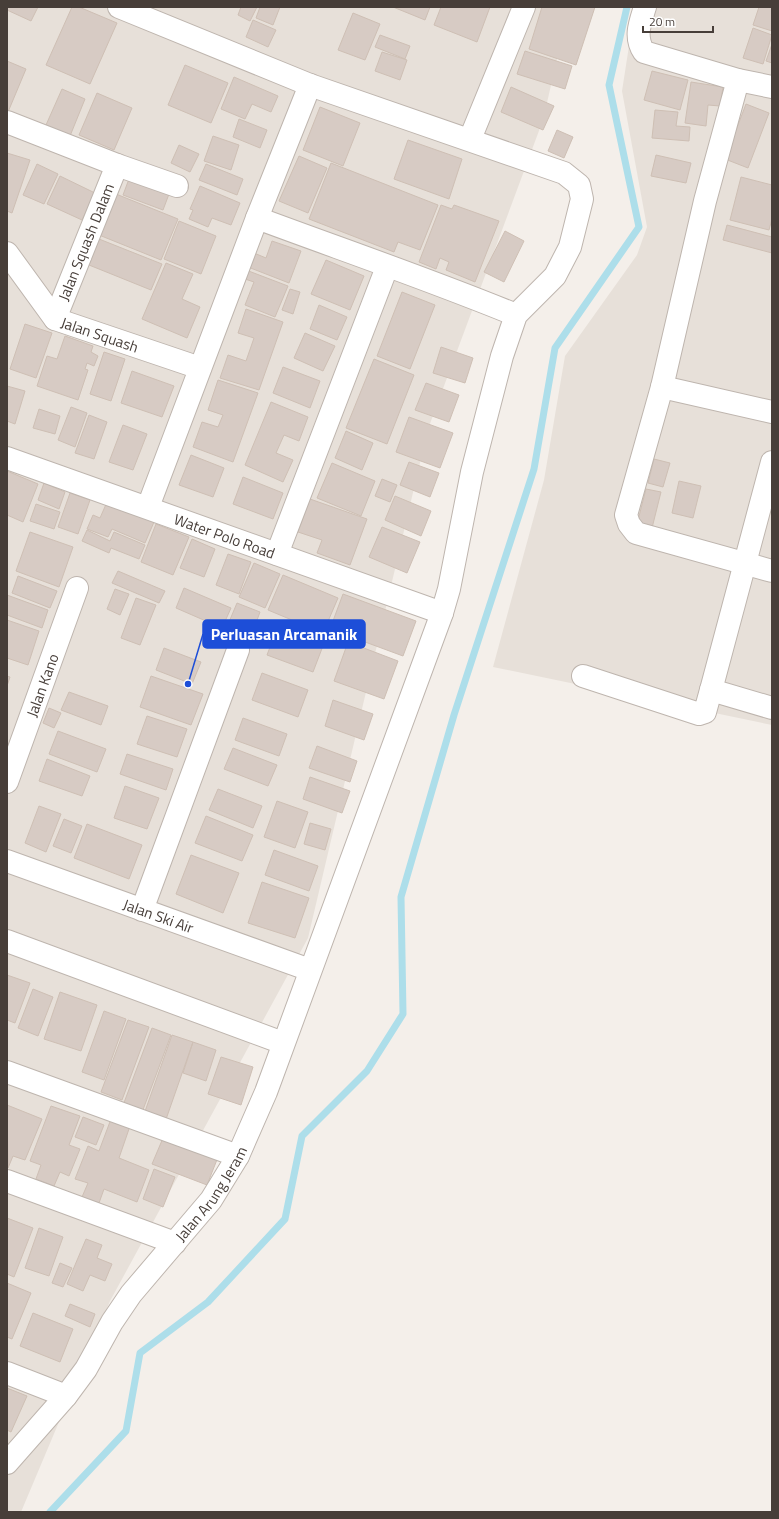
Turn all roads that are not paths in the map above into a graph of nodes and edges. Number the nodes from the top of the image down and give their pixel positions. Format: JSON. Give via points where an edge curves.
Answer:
{"nodes":[{"id":1,"x":119,"y":7,"type":"edge"},
{"id":2,"x":524,"y":7,"type":"edge"},
{"id":3,"x":645,"y":7,"type":"edge"},
{"id":4,"x":738,"y":80,"type":"junction"},
{"id":5,"x":310,"y":85,"type":"junction"},
{"id":6,"x":772,"y":87,"type":"edge"},
{"id":7,"x":7,"y":122,"type":"edge"},
{"id":8,"x":470,"y":139,"type":"junction"},
{"id":9,"x":117,"y":165,"type":"junction"},
{"id":10,"x":177,"y":186,"type":"dead end"},
{"id":11,"x":257,"y":218,"type":"junction"},
{"id":12,"x":7,"y":253,"type":"edge"},
{"id":13,"x":387,"y":267,"type":"junction"},
{"id":14,"x":516,"y":315,"type":"junction"},
{"id":15,"x":55,"y":319,"type":"junction"},
{"id":16,"x":200,"y":368,"type":"junction"},
{"id":17,"x":662,"y":387,"type":"junction"},
{"id":18,"x":772,"y":412,"type":"edge"},
{"id":19,"x":7,"y":458,"type":"edge"},
{"id":20,"x":772,"y":462,"type":"edge"},
{"id":21,"x":148,"y":507,"type":"junction"},
{"id":22,"x":277,"y":554,"type":"junction"},
{"id":23,"x":745,"y":564,"type":"junction"},
{"id":24,"x":772,"y":571,"type":"edge"},
{"id":25,"x":77,"y":588,"type":"dead end"},
{"id":26,"x":442,"y":613,"type":"junction"},
{"id":27,"x":238,"y":650,"type":"dead end"},
{"id":28,"x":583,"y":676,"type":"dead end"},
{"id":29,"x":711,"y":690,"type":"junction"},
{"id":30,"x":772,"y":708,"type":"edge"},
{"id":31,"x":7,"y":782,"type":"edge"},
{"id":32,"x":7,"y":861,"type":"edge"},
{"id":33,"x":142,"y":910,"type":"junction"},
{"id":34,"x":7,"y":941,"type":"edge"},
{"id":35,"x":310,"y":970,"type":"junction"},
{"id":36,"x":283,"y":1043,"type":"junction"},
{"id":37,"x":7,"y":1072,"type":"edge"},
{"id":38,"x":238,"y":1156,"type":"junction"},
{"id":39,"x":7,"y":1181,"type":"edge"},
{"id":40,"x":175,"y":1243,"type":"junction"},
{"id":41,"x":7,"y":1373,"type":"edge"},
{"id":42,"x":66,"y":1396,"type":"junction"},
{"id":43,"x":7,"y":1463,"type":"edge"}],
"edges":[{"from":1,"to":5,"type":"street"},
{"from":2,"to":8,"type":"street"},
{"from":3,"to":4,"type":"street","via":[[637,35],[644,52]]},
{"from":4,"to":6,"type":"street"},
{"from":4,"to":17,"type":"street","via":[[705,201]]},
{"from":5,"to":8,"type":"street"},
{"from":5,"to":11,"type":"street"},
{"from":7,"to":9,"type":"street","name":"Jalan Squash Dalam"},
{"from":8,"to":14,"type":"street","via":[[564,173],[579,185],[582,199],[570,246],[555,276]]},
{"from":9,"to":10,"type":"street","name":"Jalan Squash Dalam"},
{"from":9,"to":15,"type":"street","name":"Jalan Squash Dalam"},
{"from":11,"to":13,"type":"street"},
{"from":11,"to":16,"type":"street"},
{"from":12,"to":15,"type":"street","name":"Jalan Squash"},
{"from":13,"to":14,"type":"street","via":[[444,286]]},
{"from":13,"to":22,"type":"street"},
{"from":14,"to":26,"type":"street","name":"Jalan Arung Jeram","via":[[492,389]]},
{"from":15,"to":16,"type":"street","name":"Jalan Squash"},
{"from":16,"to":21,"type":"street"},
{"from":17,"to":18,"type":"street"},
{"from":17,"to":23,"type":"street","via":[[626,515],[629,524],[636,533]]},
{"from":19,"to":21,"type":"street","name":"Water Polo Road"},
{"from":20,"to":23,"type":"street"},
{"from":21,"to":22,"type":"street","name":"Water Polo Road"},
{"from":22,"to":26,"type":"street","name":"Water Polo Road"},
{"from":23,"to":24,"type":"street"},
{"from":23,"to":29,"type":"street"},
{"from":25,"to":31,"type":"street","name":"Jalan Kano"},
{"from":26,"to":35,"type":"street","name":"Jalan Arung Jeram"},
{"from":27,"to":33,"type":"street"},
{"from":28,"to":29,"type":"street","via":[[699,714],[705,712]]},
{"from":29,"to":30,"type":"street"},
{"from":32,"to":33,"type":"street","name":"Jalan Ski Air"},
{"from":33,"to":35,"type":"street","name":"Jalan Ski Air"},
{"from":34,"to":36,"type":"street"},
{"from":35,"to":36,"type":"street","name":"Jalan Arung Jeram"},
{"from":36,"to":38,"type":"street","name":"Jalan Arung Jeram","via":[[266,1092]]},
{"from":37,"to":38,"type":"street"},
{"from":38,"to":40,"type":"street","name":"Jalan Arung Jeram","via":[[211,1200]]},
{"from":39,"to":40,"type":"street","name":"Jalan Arung Jeram"},
{"from":40,"to":42,"type":"street","via":[[130,1294],[86,1369]]},
{"from":41,"to":42,"type":"street"},
{"from":42,"to":43,"type":"street"}]}
